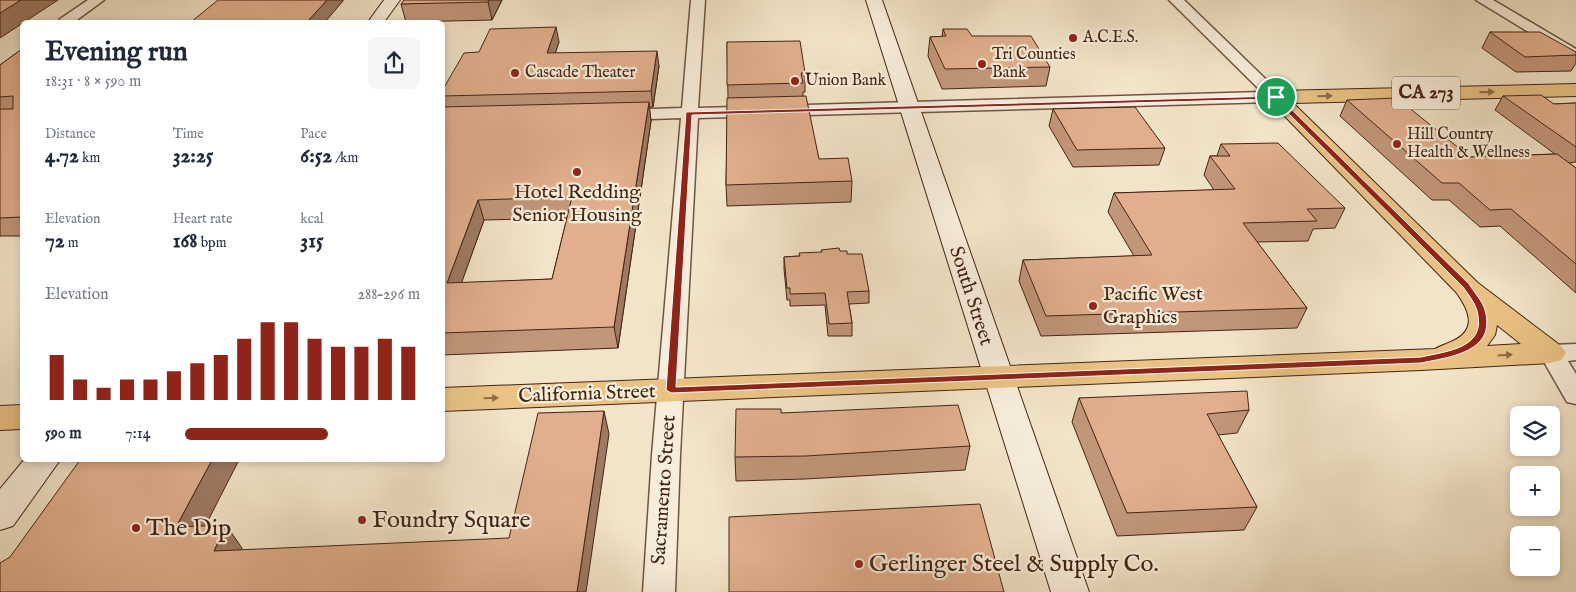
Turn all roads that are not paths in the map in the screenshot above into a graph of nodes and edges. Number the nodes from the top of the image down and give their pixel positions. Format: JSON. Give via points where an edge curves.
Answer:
{"nodes":[{"id":1,"x":97,"y":0,"type":"edge"},
{"id":2,"x":392,"y":0,"type":"edge"},
{"id":3,"x":698,"y":0,"type":"edge"},
{"id":4,"x":874,"y":0,"type":"edge"},
{"id":5,"x":1176,"y":0,"type":"edge"},
{"id":6,"x":1483,"y":0,"type":"edge"},
{"id":7,"x":68,"y":20,"type":"edge"},
{"id":8,"x":377,"y":20,"type":"edge"},
{"id":9,"x":1576,"y":55,"type":"edge"},
{"id":10,"x":1576,"y":90,"type":"edge"},
{"id":11,"x":1276,"y":97,"type":"junction"},
{"id":12,"x":910,"y":107,"type":"junction"},
{"id":13,"x":689,"y":113,"type":"junction"},
{"id":14,"x":608,"y":115,"type":"edge"},
{"id":15,"x":1466,"y":286,"type":"junction"},
{"id":16,"x":1563,"y":352,"type":"edge"},
{"id":17,"x":1421,"y":360,"type":"junction"},
{"id":18,"x":998,"y":377,"type":"junction"},
{"id":19,"x":671,"y":390,"type":"junction"},
{"id":20,"x":1576,"y":394,"type":"edge"},
{"id":21,"x":445,"y":400,"type":"edge"},
{"id":22,"x":20,"y":417,"type":"edge"},
{"id":23,"x":0,"y":418,"type":"edge"},
{"id":24,"x":40,"y":462,"type":"edge"},
{"id":25,"x":0,"y":515,"type":"edge"},
{"id":26,"x":659,"y":592,"type":"edge"},
{"id":27,"x":1070,"y":592,"type":"edge"}],
"edges":[{"from":1,"to":7,"type":"street"},
{"from":2,"to":8,"type":"street"},
{"from":3,"to":13,"type":"street","name":"Sacramento Street"},
{"from":4,"to":12,"type":"street","name":"South Street"},
{"from":5,"to":11,"type":"street"},
{"from":6,"to":9,"type":"street"},
{"from":11,"to":10,"type":"main road","number":"CA 273","one_way":true},
{"from":11,"to":12,"type":"street"},
{"from":11,"to":15,"type":"main road"},
{"from":12,"to":13,"type":"street"},
{"from":12,"to":18,"type":"street","name":"South Street"},
{"from":13,"to":14,"type":"street"},
{"from":13,"to":19,"type":"street","name":"Sacramento Street"},
{"from":15,"to":16,"type":"main road"},
{"from":15,"to":17,"type":"main road","name":"California Street","via":[[1481,310],[1483,330],[1474,344],[1453,353]]},
{"from":17,"to":16,"type":"main road","name":"California Street","one_way":true},
{"from":16,"to":20,"type":"street"},
{"from":17,"to":18,"type":"main road","name":"California Street"},
{"from":18,"to":19,"type":"main road","name":"California Street"},
{"from":18,"to":27,"type":"street","name":"South Street"},
{"from":21,"to":19,"type":"main road","name":"California Street","one_way":true},
{"from":19,"to":26,"type":"street","name":"Sacramento Street"},
{"from":22,"to":23,"type":"main road"},
{"from":24,"to":25,"type":"street"}]}
